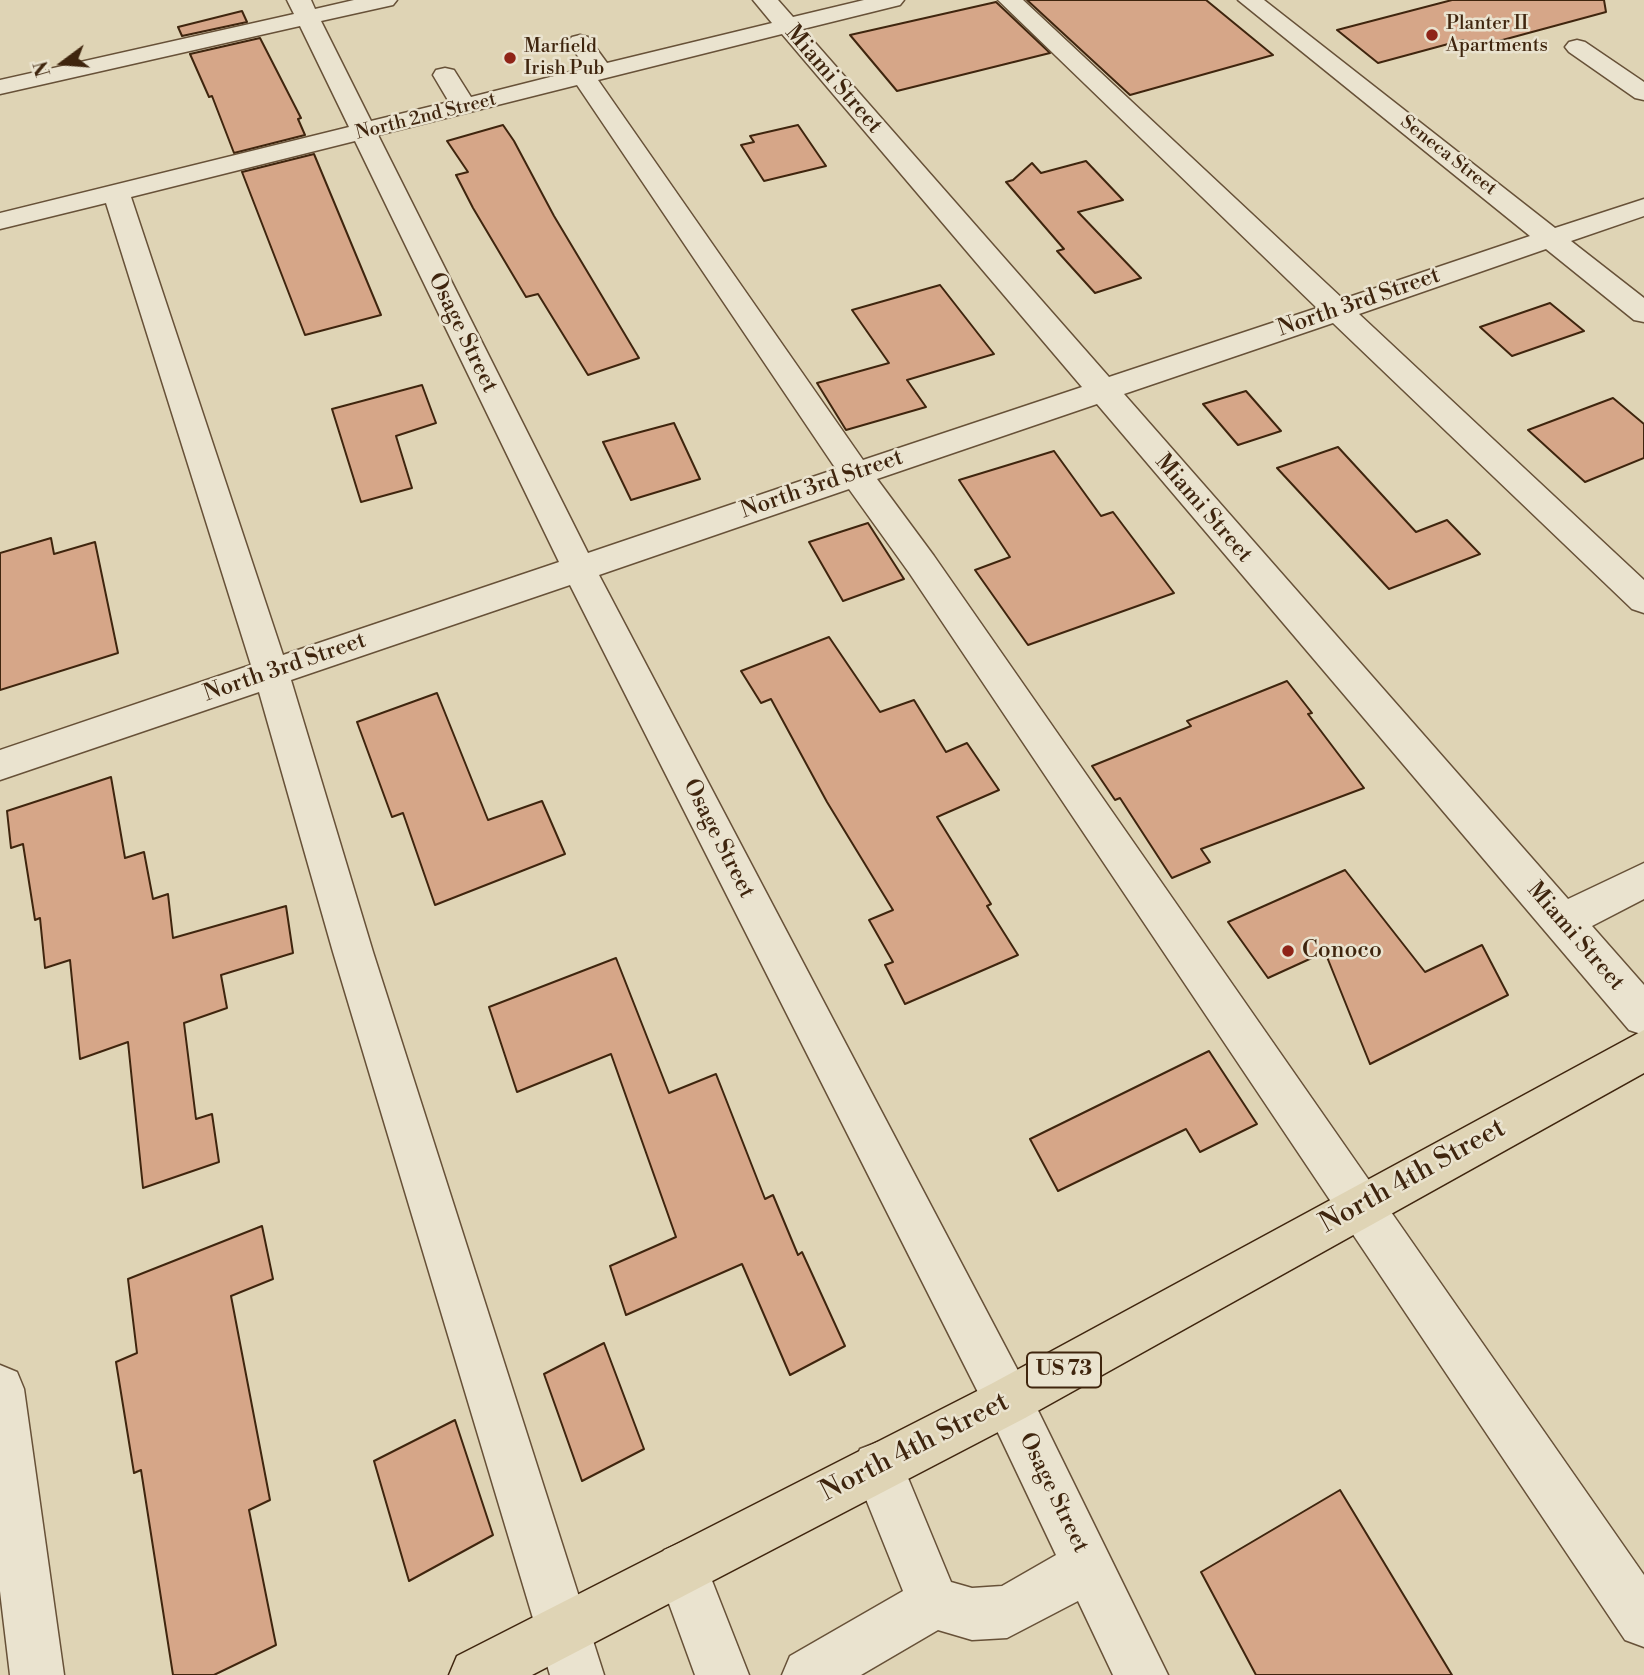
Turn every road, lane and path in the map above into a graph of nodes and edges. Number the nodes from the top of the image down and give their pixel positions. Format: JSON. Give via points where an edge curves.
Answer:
{"nodes":[{"id":1,"x":385,"y":0,"type":"edge"},
{"id":2,"x":765,"y":0,"type":"edge"},
{"id":3,"x":892,"y":0,"type":"edge"},
{"id":4,"x":1010,"y":0,"type":"edge"},
{"id":5,"x":1250,"y":0,"type":"edge"},
{"id":6,"x":304,"y":9,"type":"edge"},
{"id":7,"x":788,"y":26,"type":"junction"},
{"id":8,"x":580,"y":42,"type":"dead end"},
{"id":9,"x":1577,"y":47,"type":"dead end"},
{"id":10,"x":445,"y":75,"type":"dead end"},
{"id":11,"x":593,"y":75,"type":"junction"},
{"id":12,"x":0,"y":87,"type":"edge"},
{"id":13,"x":1644,"y":93,"type":"edge"},
{"id":14,"x":465,"y":107,"type":"junction"},
{"id":15,"x":364,"y":132,"type":"junction"},
{"id":16,"x":116,"y":193,"type":"junction"},
{"id":17,"x":1644,"y":207,"type":"edge"},
{"id":18,"x":0,"y":221,"type":"edge"},
{"id":19,"x":1552,"y":237,"type":"junction"},
{"id":20,"x":1339,"y":309,"type":"junction"},
{"id":21,"x":1644,"y":313,"type":"edge"},
{"id":22,"x":1100,"y":390,"type":"junction"},
{"id":23,"x":856,"y":473,"type":"junction"},
{"id":24,"x":578,"y":567,"type":"junction"},
{"id":25,"x":1644,"y":600,"type":"edge"},
{"id":26,"x":271,"y":673,"type":"junction"},
{"id":27,"x":0,"y":765,"type":"edge"},
{"id":28,"x":1644,"y":880,"type":"edge"},
{"id":29,"x":1562,"y":922,"type":"junction"},
{"id":30,"x":1644,"y":1016,"type":"edge"},
{"id":31,"x":1644,"y":1050,"type":"edge"},
{"id":32,"x":1361,"y":1206,"type":"junction"},
{"id":33,"x":0,"y":1389,"type":"edge"},
{"id":34,"x":1008,"y":1401,"type":"junction"},
{"id":35,"x":878,"y":1467,"type":"junction"},
{"id":36,"x":1088,"y":1566,"type":"junction"},
{"id":37,"x":682,"y":1568,"type":"junction"},
{"id":38,"x":934,"y":1603,"type":"junction"},
{"id":39,"x":1644,"y":1621,"type":"edge"},
{"id":40,"x":569,"y":1653,"type":"edge"},
{"id":41,"x":37,"y":1675,"type":"edge"},
{"id":42,"x":476,"y":1675,"type":"edge"},
{"id":43,"x":722,"y":1675,"type":"edge"},
{"id":44,"x":809,"y":1675,"type":"edge"},
{"id":45,"x":1142,"y":1675,"type":"edge"}],
"edges":[{"from":1,"to":6,"type":"street"},
{"from":2,"to":7,"type":"street","name":"Miami Street"},
{"from":3,"to":7,"type":"street","name":"North 2nd Street"},
{"from":4,"to":20,"type":"street"},
{"from":5,"to":19,"type":"street","name":"Seneca Street"},
{"from":6,"to":12,"type":"street"},
{"from":6,"to":15,"type":"street","name":"Osage Street"},
{"from":7,"to":11,"type":"street","name":"North 2nd Street"},
{"from":7,"to":22,"type":"street","name":"Miami Street"},
{"from":8,"to":11,"type":"street"},
{"from":9,"to":13,"type":"street"},
{"from":10,"to":14,"type":"street"},
{"from":11,"to":14,"type":"street","name":"North 2nd Street"},
{"from":11,"to":23,"type":"street"},
{"from":14,"to":15,"type":"street","name":"North 2nd Street"},
{"from":15,"to":16,"type":"street","name":"North 2nd Street"},
{"from":15,"to":24,"type":"street","name":"Osage Street"},
{"from":16,"to":18,"type":"street","name":"North 2nd Street"},
{"from":16,"to":26,"type":"street"},
{"from":17,"to":19,"type":"street","name":"North 3rd Street"},
{"from":19,"to":20,"type":"street","name":"North 3rd Street"},
{"from":19,"to":21,"type":"street","name":"Seneca Street"},
{"from":20,"to":22,"type":"street","name":"North 3rd Street"},
{"from":20,"to":25,"type":"street"},
{"from":22,"to":23,"type":"street","name":"North 3rd Street"},
{"from":22,"to":29,"type":"street","name":"Miami Street"},
{"from":23,"to":24,"type":"street","name":"North 3rd Street"},
{"from":23,"to":32,"type":"street"},
{"from":24,"to":26,"type":"street","name":"North 3rd Street"},
{"from":24,"to":34,"type":"street","name":"Osage Street"},
{"from":26,"to":27,"type":"street","name":"North 3rd Street"},
{"from":26,"to":40,"type":"street"},
{"from":28,"to":29,"type":"street"},
{"from":29,"to":30,"type":"street","name":"Miami Street"},
{"from":31,"to":32,"type":"highway","name":"North 4th Street","number":"US 73"},
{"from":32,"to":34,"type":"highway","name":"North 4th Street","number":"US 73"},
{"from":32,"to":39,"type":"street"},
{"from":33,"to":41,"type":"street"},
{"from":34,"to":35,"type":"highway","name":"North 4th Street","number":"US 73"},
{"from":34,"to":36,"type":"street","name":"Osage Street"},
{"from":35,"to":37,"type":"highway","name":"North 4th Street","number":"US 73"},
{"from":35,"to":38,"type":"street"},
{"from":36,"to":38,"type":"street","via":[[1007,1612],[972,1614]]},
{"from":36,"to":45,"type":"street","name":"Osage Street"},
{"from":37,"to":40,"type":"highway","name":"North 4th Street","number":"US 73"},
{"from":37,"to":43,"type":"street"},
{"from":38,"to":44,"type":"street"},
{"from":40,"to":42,"type":"highway","name":"North 4th Street","number":"US 73"}]}
